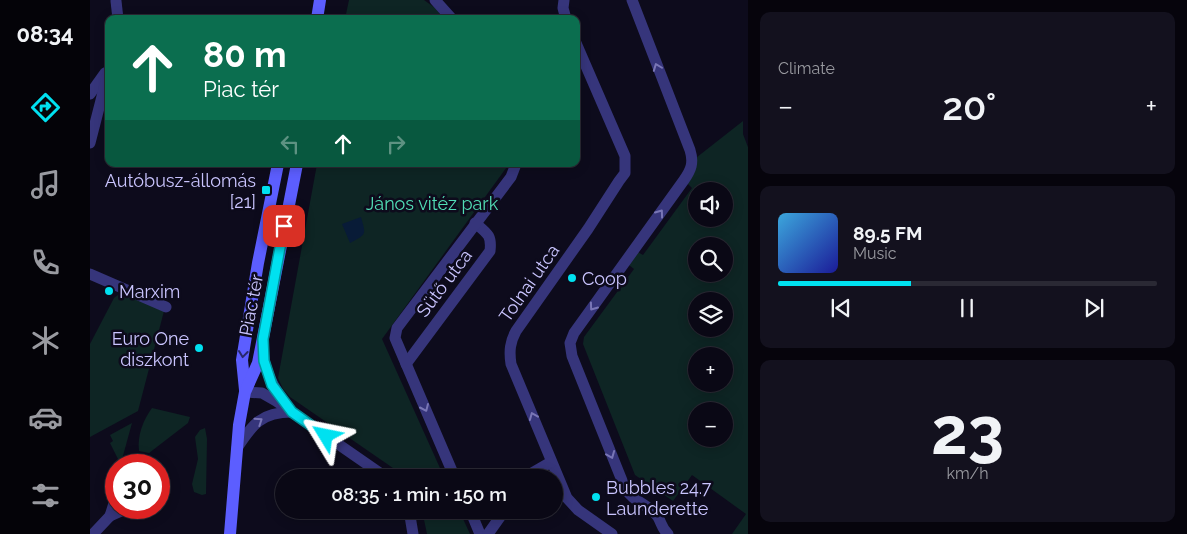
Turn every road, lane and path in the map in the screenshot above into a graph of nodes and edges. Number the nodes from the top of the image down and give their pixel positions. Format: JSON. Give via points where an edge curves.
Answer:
{"nodes":[{"id":1,"x":116,"y":0,"type":"edge"},
{"id":2,"x":320,"y":0,"type":"edge"},
{"id":3,"x":434,"y":0,"type":"edge"},
{"id":4,"x":564,"y":0,"type":"edge"},
{"id":5,"x":632,"y":0,"type":"edge"},
{"id":6,"x":118,"y":15,"type":"edge"},
{"id":7,"x":318,"y":15,"type":"edge"},
{"id":8,"x":448,"y":15,"type":"edge"},
{"id":9,"x":565,"y":15,"type":"edge"},
{"id":10,"x":580,"y":52,"type":"edge"},
{"id":11,"x":105,"y":73,"type":"edge"},
{"id":12,"x":105,"y":84,"type":"edge"},
{"id":13,"x":90,"y":94,"type":"edge"},
{"id":14,"x":90,"y":142,"type":"edge"},
{"id":15,"x":277,"y":167,"type":"edge"},
{"id":16,"x":296,"y":167,"type":"edge"},
{"id":17,"x":515,"y":167,"type":"edge"},
{"id":18,"x":475,"y":224,"type":"junction"},
{"id":19,"x":90,"y":274,"type":"edge"},
{"id":20,"x":166,"y":307,"type":"dead end"},
{"id":21,"x":263,"y":339,"type":"junction"},
{"id":22,"x":406,"y":364,"type":"junction"},
{"id":23,"x":245,"y":392,"type":"junction"},
{"id":24,"x":292,"y":412,"type":"junction"},
{"id":25,"x":236,"y":448,"type":"junction"},
{"id":26,"x":551,"y":462,"type":"junction"},
{"id":27,"x":374,"y":469,"type":"edge"},
{"id":28,"x":452,"y":469,"type":"edge"},
{"id":29,"x":539,"y":469,"type":"edge"},
{"id":30,"x":107,"y":519,"type":"edge"},
{"id":31,"x":411,"y":519,"type":"edge"},
{"id":32,"x":474,"y":519,"type":"edge"},
{"id":33,"x":499,"y":519,"type":"edge"},
{"id":34,"x":93,"y":534,"type":"edge"},
{"id":35,"x":230,"y":534,"type":"edge"},
{"id":36,"x":414,"y":534,"type":"edge"},
{"id":37,"x":480,"y":534,"type":"edge"},
{"id":38,"x":488,"y":534,"type":"edge"},
{"id":39,"x":612,"y":534,"type":"edge"},
{"id":40,"x":668,"y":534,"type":"edge"}],
"edges":[{"from":1,"to":6,"type":"street"},
{"from":2,"to":7,"type":"main road"},
{"from":3,"to":8,"type":"street"},
{"from":4,"to":9,"type":"street"},
{"from":5,"to":40,"type":"street","via":[[692,162],[684,180],[570,343],[572,356],[625,488],[632,498],[657,516],[662,529]]},
{"from":26,"to":10,"type":"street","name":"Tolnai utca","one_way":true,"via":[[511,364],[511,341],[625,173],[625,156]]},
{"from":11,"to":13,"type":"street"},
{"from":12,"to":14,"type":"street"},
{"from":15,"to":23,"type":"main road","name":"Piac tér","one_way":true,"via":[[242,360]]},
{"from":16,"to":21,"type":"main road","name":"Piac tér"},
{"from":17,"to":18,"type":"street","name":"Sütő utca","via":[[511,177]]},
{"from":18,"to":22,"type":"street","name":"Sütő utca","via":[[397,328],[395,338]]},
{"from":18,"to":22,"type":"street","name":"Sütő utca","via":[[487,233],[490,251]]},
{"from":19,"to":20,"type":"street"},
{"from":21,"to":23,"type":"main road","name":"Piac tér","via":[[258,363]]},
{"from":21,"to":24,"type":"street","via":[[267,374]]},
{"from":22,"to":28,"type":"street","name":"Sütő utca","one_way":true},
{"from":23,"to":24,"type":"street","via":[[262,393]]},
{"from":23,"to":25,"type":"main road","name":"Piac tér"},
{"from":25,"to":24,"type":"street","one_way":true,"via":[[260,420],[272,414]]},
{"from":24,"to":27,"type":"street"},
{"from":25,"to":35,"type":"main road","name":"Piac tér"},
{"from":26,"to":29,"type":"street"},
{"from":26,"to":39,"type":"street","name":"Tolnai utca","via":[[571,503]]},
{"from":30,"to":34,"type":"street"},
{"from":31,"to":36,"type":"street"},
{"from":32,"to":37,"type":"street"},
{"from":33,"to":38,"type":"street"}]}
